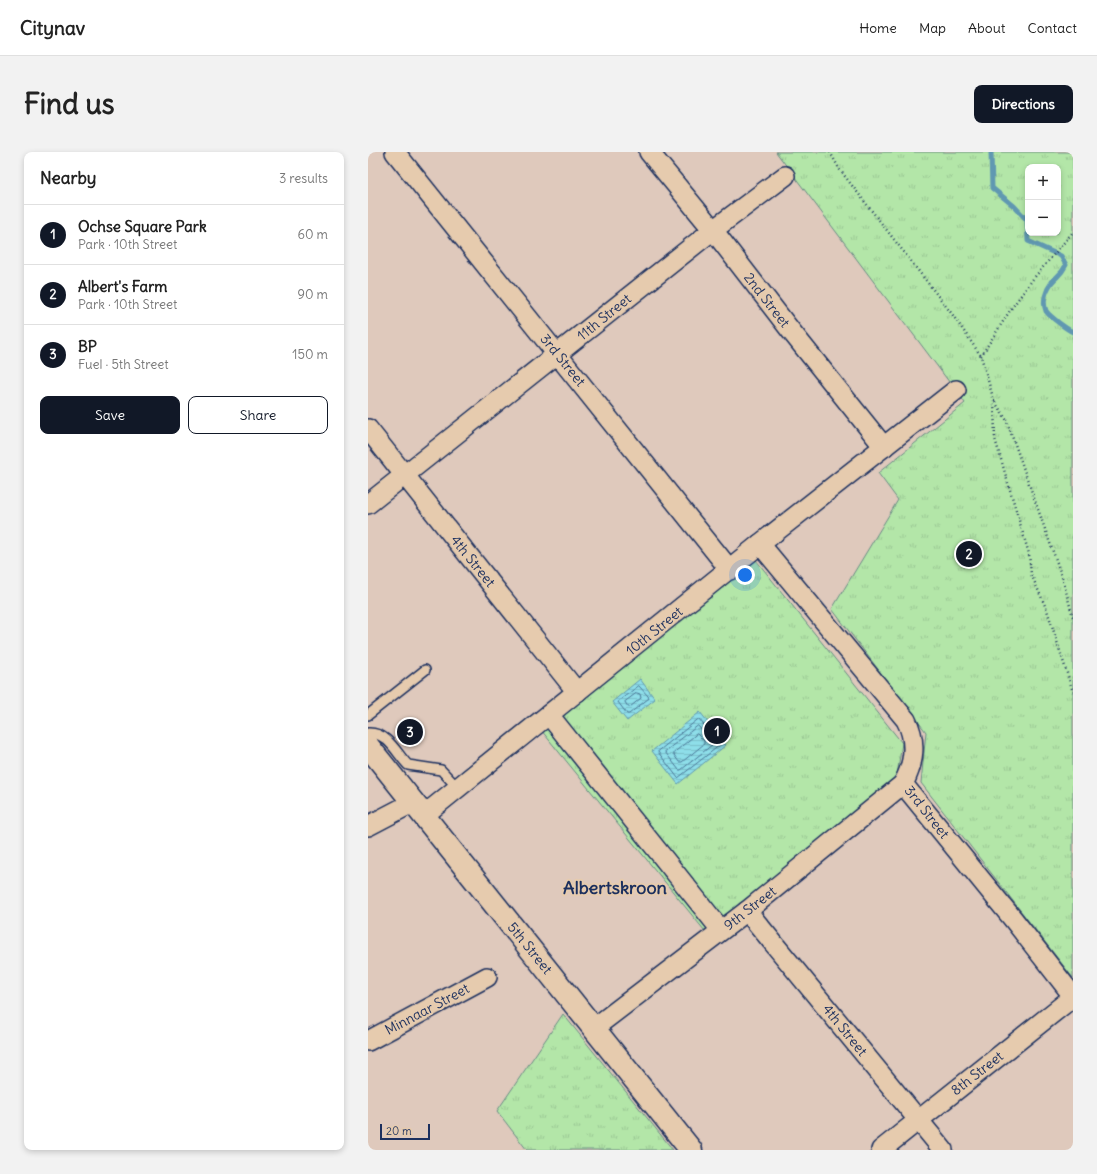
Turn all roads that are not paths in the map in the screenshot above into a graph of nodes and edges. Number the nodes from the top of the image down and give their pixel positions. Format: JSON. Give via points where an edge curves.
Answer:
{"nodes":[{"id":1,"x":395,"y":152,"type":"edge"},
{"id":2,"x":649,"y":152,"type":"edge"},
{"id":3,"x":785,"y":176,"type":"dead end"},
{"id":4,"x":713,"y":230,"type":"junction"},
{"id":5,"x":558,"y":354,"type":"junction"},
{"id":6,"x":956,"y":390,"type":"dead end"},
{"id":7,"x":368,"y":430,"type":"edge"},
{"id":8,"x":884,"y":447,"type":"junction"},
{"id":9,"x":404,"y":475,"type":"junction"},
{"id":10,"x":368,"y":504,"type":"edge"},
{"id":11,"x":760,"y":544,"type":"junction"},
{"id":12,"x":730,"y":570,"type":"junction"},
{"id":13,"x":424,"y":670,"type":"dead end"},
{"id":14,"x":577,"y":692,"type":"junction"},
{"id":15,"x":368,"y":715,"type":"edge"},
{"id":16,"x":548,"y":715,"type":"junction"},
{"id":17,"x":368,"y":733,"type":"edge"},
{"id":18,"x":368,"y":746,"type":"edge"},
{"id":19,"x":903,"y":784,"type":"junction"},
{"id":20,"x":458,"y":788,"type":"junction"},
{"id":21,"x":418,"y":809,"type":"junction"},
{"id":22,"x":368,"y":826,"type":"edge"},
{"id":23,"x":747,"y":911,"type":"junction"},
{"id":24,"x":721,"y":930,"type":"junction"},
{"id":25,"x":487,"y":977,"type":"dead end"},
{"id":26,"x":1073,"y":996,"type":"edge"},
{"id":27,"x":594,"y":1028,"type":"junction"},
{"id":28,"x":368,"y":1041,"type":"edge"},
{"id":29,"x":918,"y":1120,"type":"junction"},
{"id":30,"x":691,"y":1150,"type":"edge"},
{"id":31,"x":881,"y":1150,"type":"edge"},
{"id":32,"x":943,"y":1150,"type":"edge"}],
"edges":[{"from":1,"to":5,"type":"street","name":"3rd Street"},
{"from":2,"to":4,"type":"street","name":"2nd Street"},
{"from":3,"to":4,"type":"street","name":"11th Street"},
{"from":4,"to":5,"type":"street","name":"11th Street"},
{"from":4,"to":8,"type":"street","name":"2nd Street"},
{"from":5,"to":9,"type":"street","name":"11th Street"},
{"from":5,"to":12,"type":"street","name":"3rd Street"},
{"from":6,"to":8,"type":"street","name":"10th Street"},
{"from":7,"to":9,"type":"street","name":"4th Street"},
{"from":8,"to":11,"type":"street","name":"10th Street"},
{"from":9,"to":10,"type":"street","name":"11th Street"},
{"from":9,"to":14,"type":"street","name":"4th Street"},
{"from":11,"to":12,"type":"street","name":"10th Street"},
{"from":11,"to":19,"type":"street","name":"3rd Street","via":[[906,720],[914,743],[909,773]]},
{"from":12,"to":14,"type":"street","name":"10th Street"},
{"from":13,"to":15,"type":"lane"},
{"from":14,"to":16,"type":"street","name":"10th Street"},
{"from":16,"to":20,"type":"street","name":"10th Street"},
{"from":16,"to":24,"type":"street"},
{"from":17,"to":20,"type":"lane","via":[[381,736],[408,765],[441,770]]},
{"from":18,"to":21,"type":"main road","name":"5th Street"},
{"from":19,"to":23,"type":"street","name":"9th Street"},
{"from":19,"to":26,"type":"street","name":"3rd Street"},
{"from":20,"to":21,"type":"street","name":"10th Street"},
{"from":21,"to":22,"type":"street","name":"10th Street"},
{"from":21,"to":27,"type":"main road","name":"5th Street"},
{"from":23,"to":24,"type":"street","name":"9th Street"},
{"from":23,"to":29,"type":"street","name":"4th Street"},
{"from":24,"to":27,"type":"street","name":"9th Street"},
{"from":25,"to":28,"type":"street","name":"Minnaar Street"},
{"from":26,"to":29,"type":"street","name":"8th Street"},
{"from":27,"to":30,"type":"main road","name":"5th Street"},
{"from":29,"to":31,"type":"street","name":"8th Street"},
{"from":29,"to":32,"type":"street","name":"4th Street"}]}
